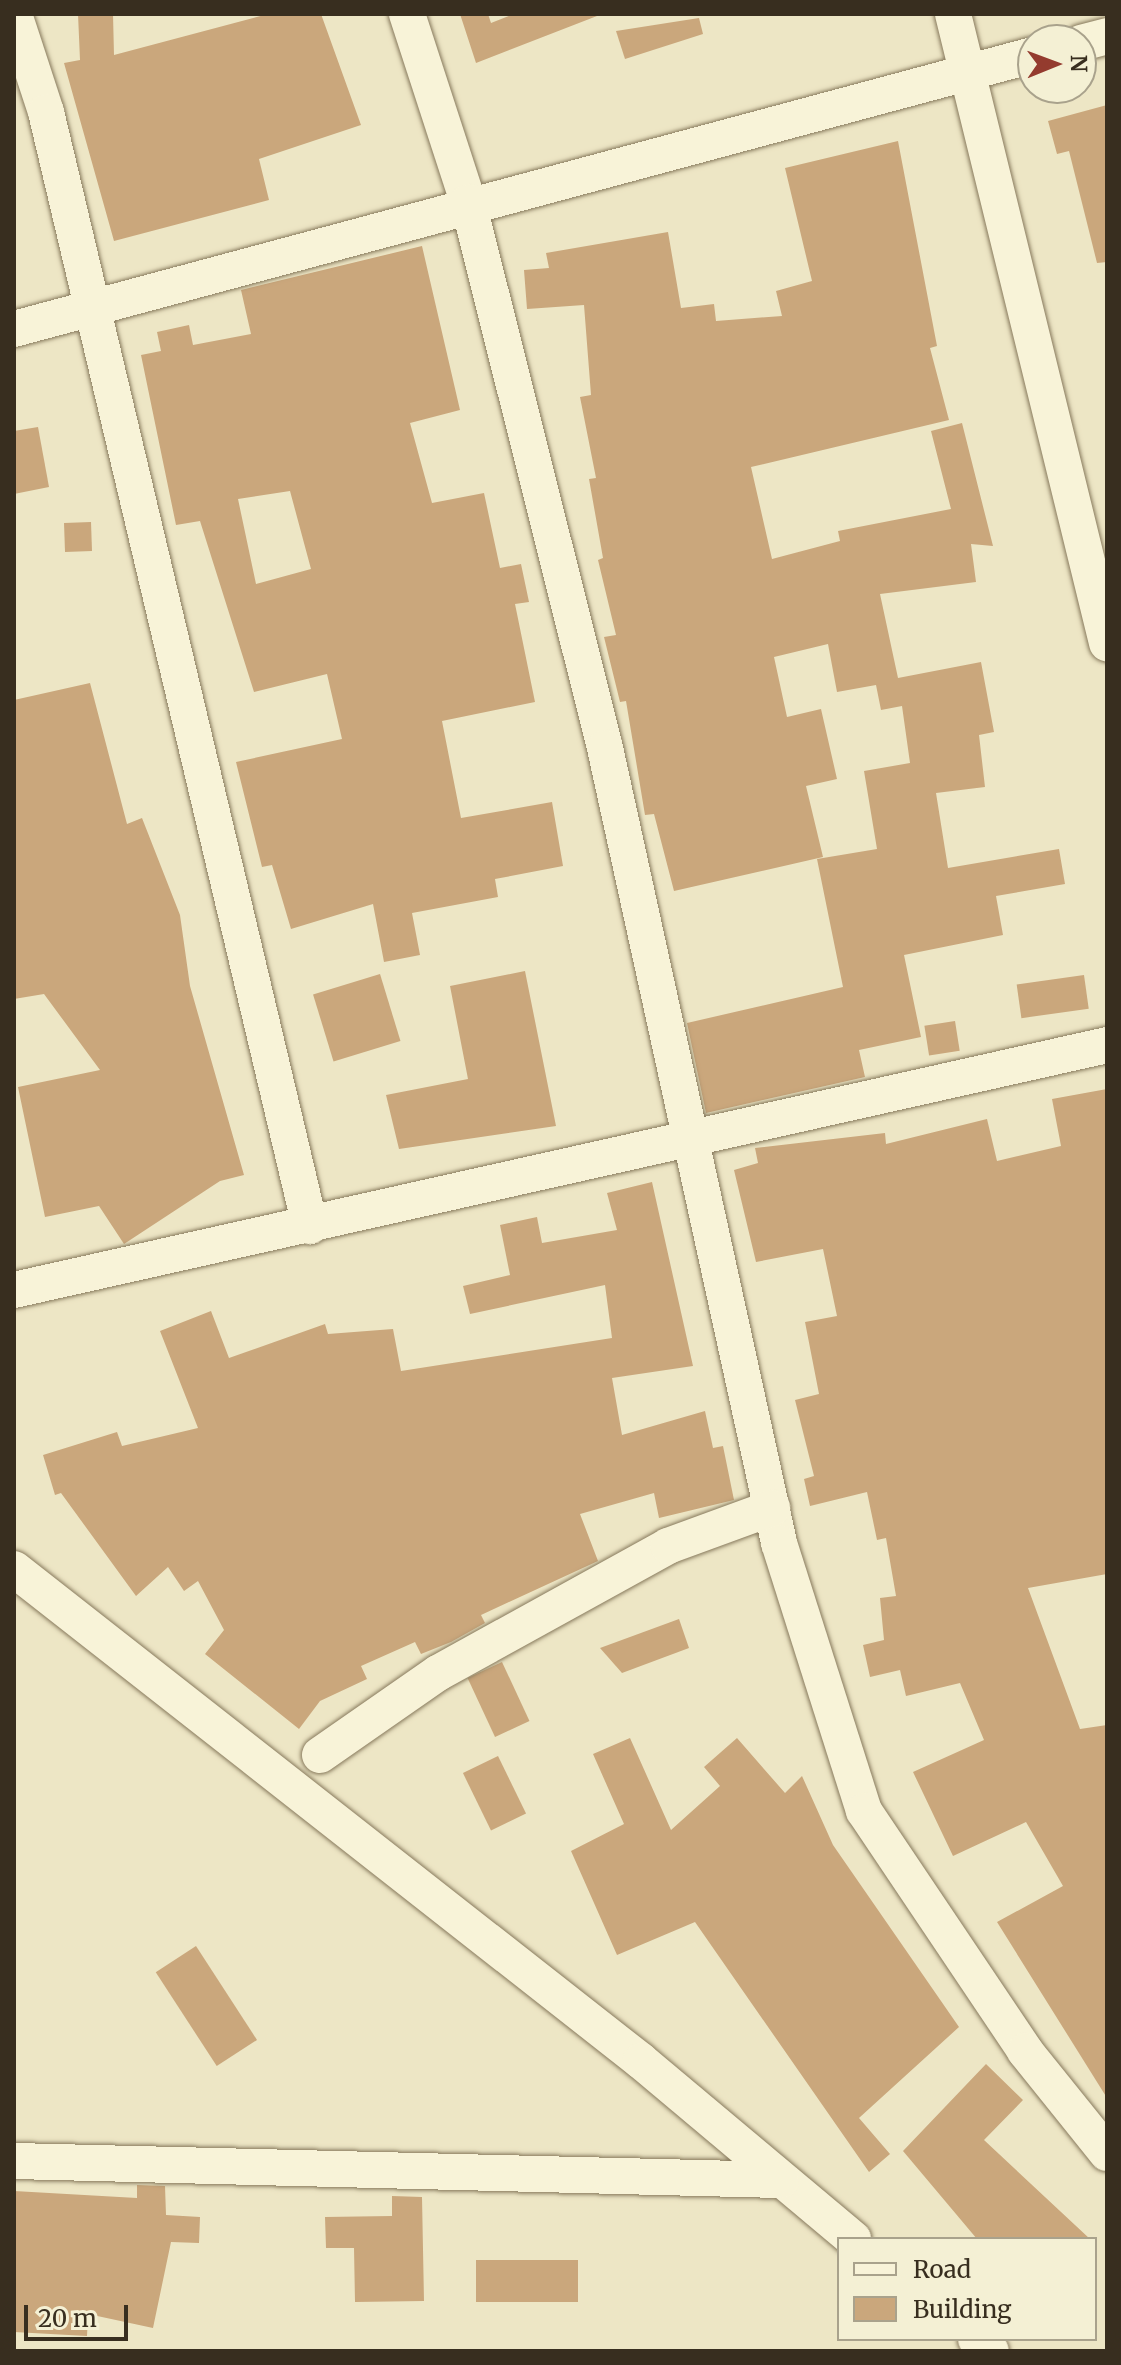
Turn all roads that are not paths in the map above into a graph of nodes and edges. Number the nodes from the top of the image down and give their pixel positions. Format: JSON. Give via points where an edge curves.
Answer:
{"nodes":[{"id":1,"x":14,"y":14,"type":"edge"},
{"id":2,"x":407,"y":14,"type":"edge"},
{"id":3,"x":953,"y":14,"type":"edge"},
{"id":4,"x":1017,"y":59,"type":"edge"},
{"id":5,"x":969,"y":72,"type":"junction"},
{"id":6,"x":468,"y":202,"type":"junction"},
{"id":7,"x":90,"y":311,"type":"junction"},
{"id":8,"x":14,"y":329,"type":"edge"},
{"id":9,"x":1107,"y":643,"type":"edge"},
{"id":10,"x":1107,"y":1045,"type":"edge"},
{"id":11,"x":690,"y":1144,"type":"junction"},
{"id":12,"x":310,"y":1226,"type":"junction"},
{"id":13,"x":14,"y":1290,"type":"edge"},
{"id":14,"x":772,"y":1508,"type":"junction"},
{"id":15,"x":14,"y":1569,"type":"edge"},
{"id":16,"x":320,"y":1755,"type":"dead end"},
{"id":17,"x":1107,"y":2153,"type":"edge"},
{"id":18,"x":14,"y":2161,"type":"edge"},
{"id":19,"x":781,"y":2180,"type":"junction"},
{"id":20,"x":851,"y":2237,"type":"edge"}],
"edges":[{"from":1,"to":7,"type":"street","via":[[46,112]]},
{"from":2,"to":6,"type":"street"},
{"from":3,"to":5,"type":"street"},
{"from":4,"to":5,"type":"street"},
{"from":5,"to":6,"type":"street"},
{"from":5,"to":9,"type":"street"},
{"from":6,"to":7,"type":"street"},
{"from":6,"to":11,"type":"street","via":[[605,748]]},
{"from":7,"to":8,"type":"street"},
{"from":7,"to":12,"type":"street"},
{"from":10,"to":11,"type":"street"},
{"from":11,"to":12,"type":"street"},
{"from":11,"to":14,"type":"street"},
{"from":12,"to":13,"type":"street"},
{"from":14,"to":16,"type":"street","via":[[668,1546],[438,1673]]},
{"from":14,"to":17,"type":"street","via":[[864,1811],[1025,2051]]},
{"from":15,"to":19,"type":"street","via":[[641,2061]]},
{"from":18,"to":19,"type":"street"},
{"from":19,"to":20,"type":"street"}]}
